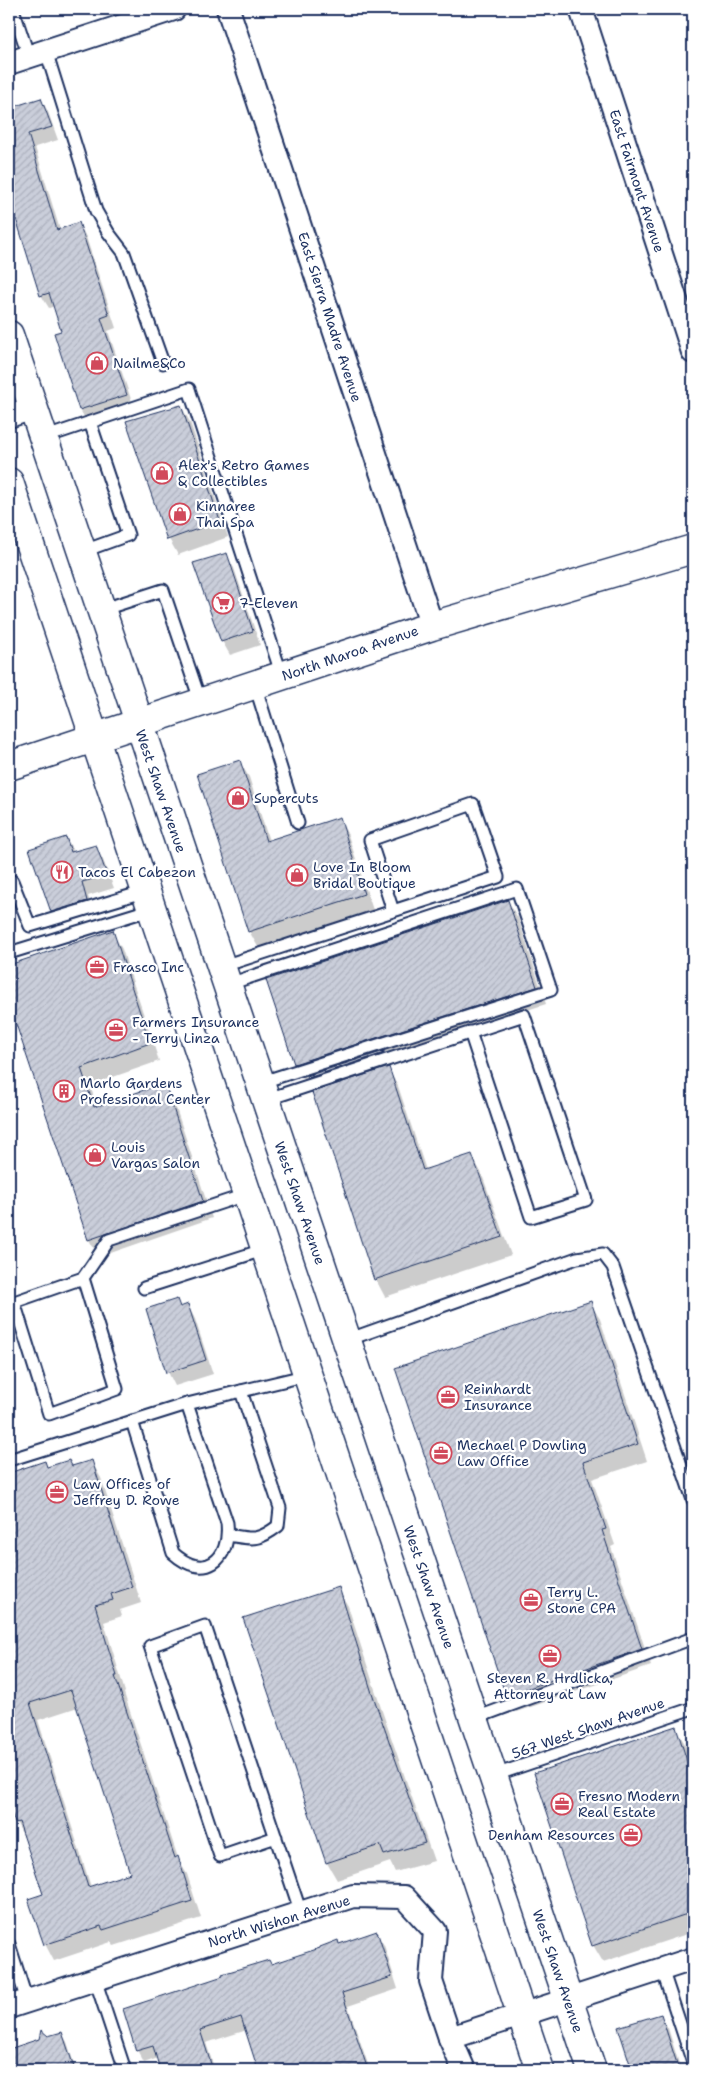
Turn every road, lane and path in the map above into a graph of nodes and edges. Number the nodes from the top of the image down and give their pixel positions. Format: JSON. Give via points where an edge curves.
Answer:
{"nodes":[{"id":1,"x":13,"y":9,"type":"edge"},
{"id":2,"x":174,"y":9,"type":"edge"},
{"id":3,"x":228,"y":9,"type":"edge"},
{"id":4,"x":581,"y":9,"type":"edge"},
{"id":5,"x":28,"y":57,"type":"edge"},
{"id":6,"x":9,"y":335,"type":"edge"},
{"id":7,"x":693,"y":352,"type":"edge"},
{"id":8,"x":162,"y":363,"type":"dead end"},
{"id":9,"x":21,"y":412,"type":"edge"},
{"id":10,"x":90,"y":422,"type":"junction"},
{"id":11,"x":44,"y":438,"type":"junction"},
{"id":12,"x":10,"y":492,"type":"edge"},
{"id":13,"x":693,"y":549,"type":"edge"},
{"id":14,"x":81,"y":552,"type":"junction"},
{"id":15,"x":101,"y":610,"type":"junction"},
{"id":16,"x":432,"y":626,"type":"junction"},
{"id":17,"x":282,"y":676,"type":"junction"},
{"id":18,"x":255,"y":685,"type":"junction"},
{"id":19,"x":201,"y":704,"type":"junction"},
{"id":20,"x":139,"y":724,"type":"junction"},
{"id":21,"x":95,"y":739,"type":"junction"},
{"id":22,"x":9,"y":766,"type":"edge"},
{"id":23,"x":298,"y":824,"type":"dead end"},
{"id":24,"x":12,"y":881,"type":"dead end"},
{"id":25,"x":149,"y":900,"type":"junction"},
{"id":26,"x":393,"y":911,"type":"junction"},
{"id":27,"x":9,"y":953,"type":"edge"},
{"id":28,"x":223,"y":976,"type":"junction"},
{"id":29,"x":470,"y":1032,"type":"junction"},
{"id":30,"x":262,"y":1092,"type":"junction"},
{"id":31,"x":248,"y":1194,"type":"junction"},
{"id":32,"x":266,"y":1249,"type":"junction"},
{"id":33,"x":83,"y":1278,"type":"junction"},
{"id":34,"x":144,"y":1288,"type":"dead end"},
{"id":35,"x":346,"y":1341,"type":"junction"},
{"id":36,"x":308,"y":1375,"type":"junction"},
{"id":37,"x":241,"y":1391,"type":"junction"},
{"id":38,"x":187,"y":1404,"type":"junction"},
{"id":39,"x":132,"y":1421,"type":"junction"},
{"id":40,"x":9,"y":1460,"type":"edge"},
{"id":41,"x":693,"y":1500,"type":"edge"},
{"id":42,"x":228,"y":1535,"type":"junction"},
{"id":43,"x":693,"y":1638,"type":"edge"},
{"id":44,"x":693,"y":1708,"type":"edge"},
{"id":45,"x":473,"y":1719,"type":"junction"},
{"id":46,"x":492,"y":1776,"type":"junction"},
{"id":47,"x":276,"y":1837,"type":"junction"},
{"id":48,"x":301,"y":1913,"type":"junction"},
{"id":49,"x":9,"y":1944,"type":"edge"},
{"id":50,"x":693,"y":1959,"type":"edge"},
{"id":51,"x":662,"y":1969,"type":"junction"},
{"id":52,"x":95,"y":1980,"type":"junction"},
{"id":53,"x":567,"y":1999,"type":"junction"},
{"id":54,"x":18,"y":2004,"type":"edge"},
{"id":55,"x":521,"y":2014,"type":"junction"},
{"id":56,"x":450,"y":2038,"type":"junction"},
{"id":57,"x":693,"y":2063,"type":"edge"},
{"id":58,"x":125,"y":2070,"type":"edge"},
{"id":59,"x":464,"y":2070,"type":"edge"},
{"id":60,"x":540,"y":2070,"type":"edge"},
{"id":61,"x":592,"y":2070,"type":"edge"}],
"edges":[{"from":1,"to":5,"type":"lane"},
{"from":2,"to":5,"type":"street"},
{"from":3,"to":16,"type":"street","name":"East Sierra Madre Avenue"},
{"from":4,"to":7,"type":"street","name":"East Fairmont Avenue"},
{"from":5,"to":8,"type":"lane","via":[[96,211],[124,253]]},
{"from":6,"to":9,"type":"main road","name":"West Shaw Avenue"},
{"from":9,"to":11,"type":"main road","name":"West Shaw Avenue"},
{"from":10,"to":11,"type":"lane"},
{"from":10,"to":14,"type":"lane","via":[[128,535]]},
{"from":10,"to":17,"type":"lane","via":[[189,389]]},
{"from":11,"to":14,"type":"main road","name":"West Shaw Avenue"},
{"from":12,"to":21,"type":"main road"},
{"from":13,"to":16,"type":"main road","name":"North Maroa Avenue"},
{"from":14,"to":15,"type":"main road","name":"West Shaw Avenue"},
{"from":15,"to":19,"type":"lane","via":[[163,590]]},
{"from":15,"to":20,"type":"main road","name":"West Shaw Avenue"},
{"from":16,"to":17,"type":"main road","name":"North Maroa Avenue"},
{"from":17,"to":18,"type":"main road","name":"North Maroa Avenue"},
{"from":18,"to":19,"type":"main road","name":"North Maroa Avenue"},
{"from":18,"to":23,"type":"lane"},
{"from":19,"to":20,"type":"main road","name":"North Maroa Avenue"},
{"from":20,"to":21,"type":"main road","name":"North Maroa Avenue"},
{"from":20,"to":28,"type":"main road","name":"West Shaw Avenue"},
{"from":21,"to":22,"type":"main road","name":"North Maroa Avenue"},
{"from":21,"to":25,"type":"main road"},
{"from":24,"to":25,"type":"lane","via":[[30,926]]},
{"from":25,"to":27,"type":"lane"},
{"from":25,"to":31,"type":"main road"},
{"from":26,"to":26,"type":"lane","via":[[498,877],[473,804],[370,840]]},
{"from":26,"to":28,"type":"lane"},
{"from":28,"to":30,"type":"main road","name":"West Shaw Avenue"},
{"from":28,"to":30,"type":"lane","via":[[516,889],[551,990]]},
{"from":29,"to":29,"type":"lane","via":[[524,1014],[586,1200],[531,1217]]},
{"from":29,"to":30,"type":"lane"},
{"from":30,"to":35,"type":"main road","name":"West Shaw Avenue"},
{"from":31,"to":32,"type":"main road"},
{"from":31,"to":33,"type":"lane","via":[[109,1240]]},
{"from":32,"to":34,"type":"lane"},
{"from":32,"to":36,"type":"main road"},
{"from":33,"to":33,"type":"lane","via":[[14,1302],[49,1414],[117,1389]]},
{"from":35,"to":41,"type":"lane","via":[[577,1258],[603,1254],[613,1267]]},
{"from":35,"to":45,"type":"main road","name":"West Shaw Avenue"},
{"from":36,"to":37,"type":"lane"},
{"from":36,"to":55,"type":"main road"},
{"from":37,"to":38,"type":"lane"},
{"from":37,"to":42,"type":"lane","via":[[280,1508],[278,1526],[260,1538]]},
{"from":38,"to":39,"type":"lane"},
{"from":38,"to":42,"type":"lane","via":[[227,1523]]},
{"from":39,"to":40,"type":"lane"},
{"from":39,"to":42,"type":"lane","via":[[173,1553],[184,1563],[207,1567],[222,1556]]},
{"from":43,"to":45,"type":"lane"},
{"from":44,"to":46,"type":"lane","name":"567 West Shaw Avenue"},
{"from":45,"to":46,"type":"main road","name":"West Shaw Avenue"},
{"from":46,"to":53,"type":"main road","name":"West Shaw Avenue"},
{"from":47,"to":47,"type":"lane","via":[[205,1626],[150,1646],[220,1856]]},
{"from":47,"to":48,"type":"lane"},
{"from":48,"to":52,"type":"street","name":"North Wishon Avenue"},
{"from":48,"to":56,"type":"street","name":"North Wishon Avenue","via":[[353,1896],[404,1897],[435,1931],[431,1981]]},
{"from":49,"to":54,"type":"lane"},
{"from":50,"to":51,"type":"street"},
{"from":51,"to":53,"type":"street"},
{"from":51,"to":57,"type":"lane"},
{"from":52,"to":54,"type":"street","name":"North Wishon Avenue"},
{"from":52,"to":58,"type":"lane"},
{"from":53,"to":55,"type":"street"},
{"from":53,"to":61,"type":"main road","name":"West Shaw Avenue"},
{"from":55,"to":56,"type":"street"},
{"from":55,"to":60,"type":"main road"},
{"from":56,"to":59,"type":"street","name":"North Wishon Avenue"}]}
